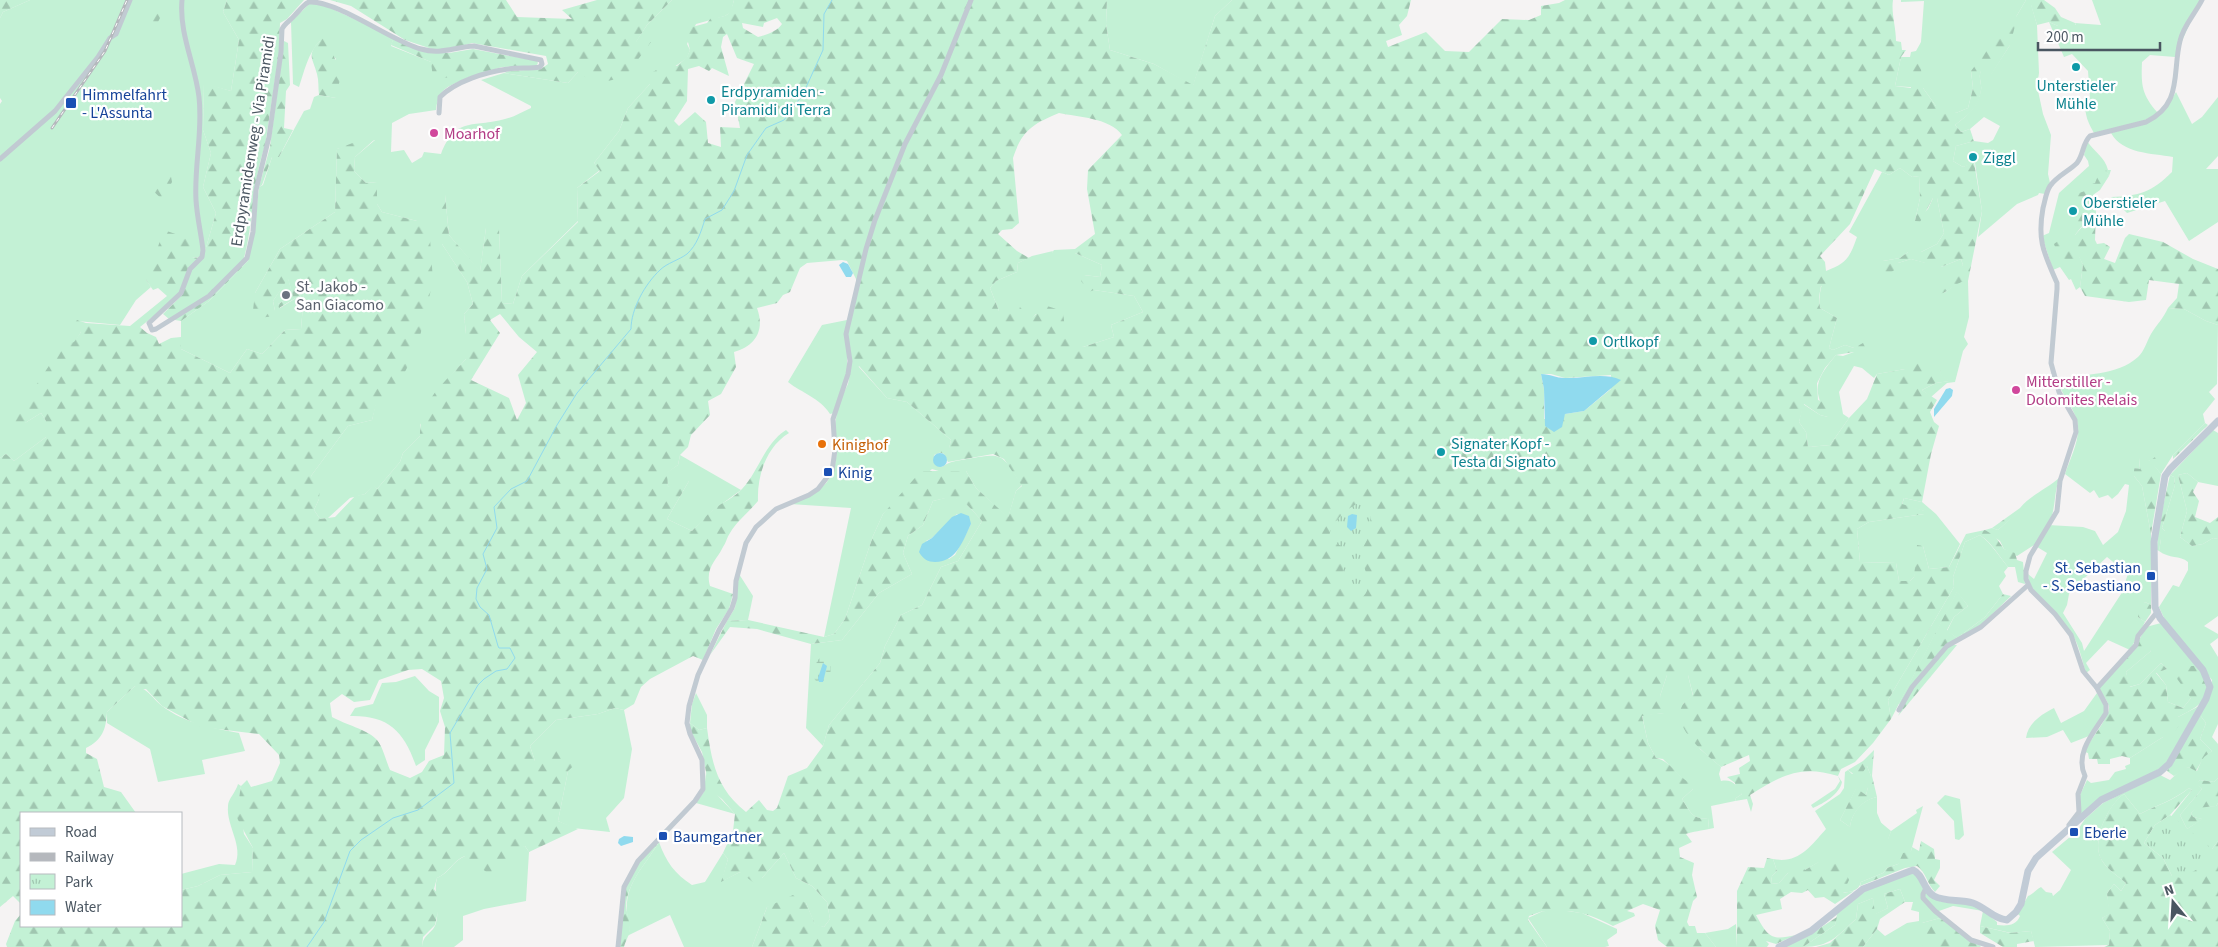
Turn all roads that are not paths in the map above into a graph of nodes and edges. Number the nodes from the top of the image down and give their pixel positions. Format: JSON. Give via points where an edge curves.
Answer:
{"nodes":[{"id":1,"x":130,"y":0,"type":"edge"},
{"id":2,"x":182,"y":0,"type":"edge"},
{"id":3,"x":971,"y":0,"type":"edge"},
{"id":4,"x":2202,"y":0,"type":"edge"},
{"id":5,"x":439,"y":113,"type":"dead end"},
{"id":6,"x":0,"y":159,"type":"edge"},
{"id":7,"x":2218,"y":421,"type":"edge"},
{"id":8,"x":2027,"y":586,"type":"junction"},
{"id":9,"x":2157,"y":612,"type":"junction"},
{"id":10,"x":2097,"y":688,"type":"junction"},
{"id":11,"x":1899,"y":710,"type":"dead end"},
{"id":12,"x":2067,"y":832,"type":"junction"},
{"id":13,"x":1926,"y":888,"type":"junction"},
{"id":14,"x":618,"y":947,"type":"edge"},
{"id":15,"x":1779,"y":947,"type":"edge"},
{"id":16,"x":1994,"y":947,"type":"edge"}],
"edges":[{"from":1,"to":6,"type":"street","via":[[116,34],[56,111]]},
{"from":2,"to":5,"type":"street","name":"Erdpyramidenweg - Via Piramidi","via":[[180,16],[199,98],[196,200],[203,250],[202,257],[190,269],[181,293],[149,323],[152,330],[209,296],[247,258],[253,232],[256,190],[269,137],[282,29],[309,2],[330,3],[346,9],[420,49],[449,52],[474,46],[541,60],[540,67],[496,71],[448,90],[440,97]]},
{"from":3,"to":14,"type":"street","via":[[941,75],[905,144],[866,249],[846,334],[850,361],[833,419],[835,450],[832,471],[808,495],[770,513],[746,543],[732,608],[698,675],[689,706],[687,723],[702,760],[703,789],[638,862],[624,886]]},
{"from":4,"to":8,"type":"street","via":[[2182,33],[2175,87],[2167,105],[2146,122],[2090,136],[2077,162],[2054,182],[2046,195],[2040,222],[2041,243],[2057,290],[2050,363],[2059,392],[2075,420],[2076,432],[2060,481],[2055,515],[2028,562]]},
{"from":7,"to":9,"type":"main road","via":[[2165,476],[2154,542]]},
{"from":8,"to":10,"type":"street","via":[[2071,635],[2083,671]]},
{"from":8,"to":11,"type":"street","via":[[1981,627],[1947,646],[1912,687]]},
{"from":9,"to":10,"type":"street","via":[[2138,636],[2136,645]]},
{"from":9,"to":12,"type":"main road","via":[[2207,677],[2210,687],[2206,699],[2169,764],[2160,772],[2101,800]]},
{"from":10,"to":12,"type":"street","via":[[2106,705],[2106,713],[2083,752],[2085,776],[2078,794],[2079,812]]},
{"from":12,"to":13,"type":"main road","via":[[2033,861],[2021,904],[2008,920],[1974,903],[1935,896]]},
{"from":13,"to":15,"type":"main road","via":[[1916,871],[1903,872],[1863,889],[1811,931]]},
{"from":13,"to":16,"type":"street","via":[[1923,898],[1935,911],[1971,940]]}]}
